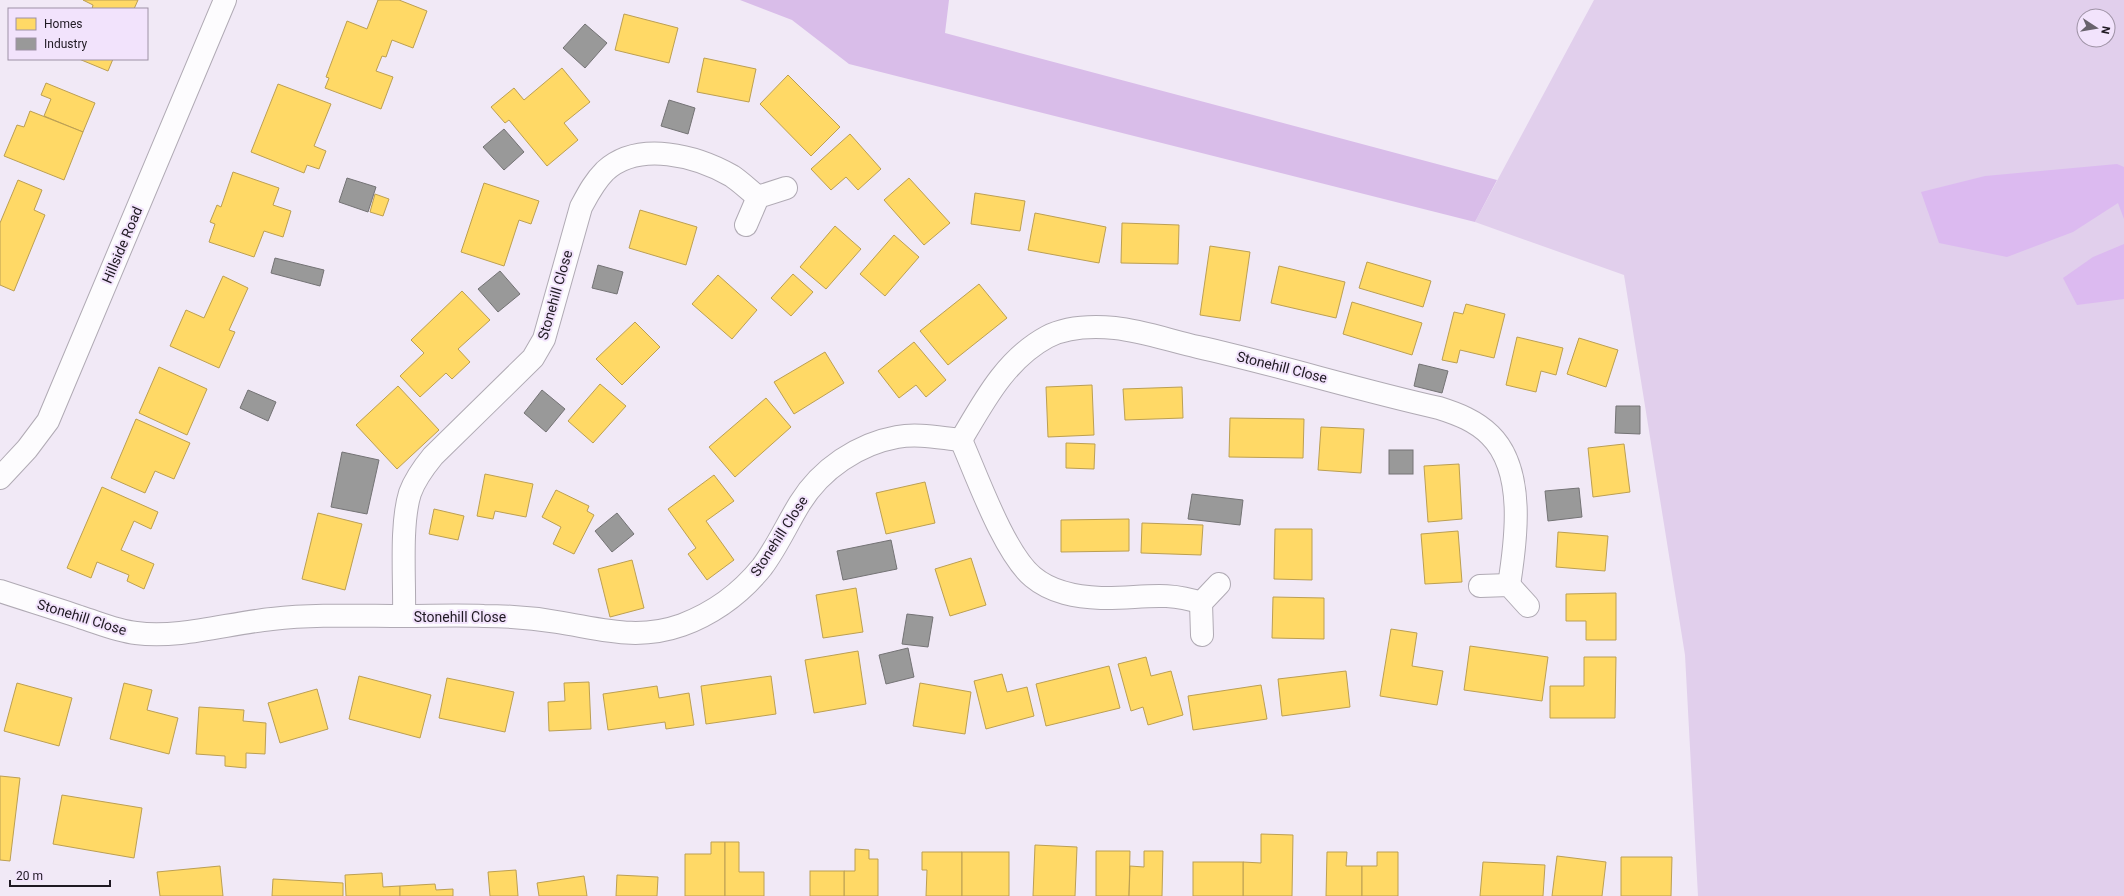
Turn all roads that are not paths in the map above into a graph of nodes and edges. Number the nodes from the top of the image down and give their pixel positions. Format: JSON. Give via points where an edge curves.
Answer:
{"nodes":[{"id":1,"x":225,"y":0,"type":"edge"},
{"id":2,"x":786,"y":188,"type":"dead end"},
{"id":3,"x":758,"y":198,"type":"junction"},
{"id":4,"x":746,"y":225,"type":"dead end"},
{"id":5,"x":960,"y":440,"type":"junction"},
{"id":6,"x":0,"y":478,"type":"edge"},
{"id":7,"x":1219,"y":584,"type":"dead end"},
{"id":8,"x":1509,"y":585,"type":"junction"},
{"id":9,"x":1480,"y":586,"type":"dead end"},
{"id":10,"x":0,"y":591,"type":"edge"},
{"id":11,"x":1201,"y":603,"type":"junction"},
{"id":12,"x":1528,"y":606,"type":"dead end"},
{"id":13,"x":404,"y":616,"type":"junction"},
{"id":14,"x":1202,"y":635,"type":"dead end"}],
"edges":[{"from":1,"to":6,"type":"street","name":"Hillside Road","via":[[48,420],[28,449]]},
{"from":2,"to":3,"type":"street"},
{"from":3,"to":4,"type":"street"},
{"from":3,"to":13,"type":"street","name":"Stonehill Close","via":[[733,177],[710,165],[686,158],[663,154],[642,155],[621,161],[606,170],[592,187],[581,207],[552,319],[533,358],[432,456],[411,492],[406,513]]},
{"from":5,"to":8,"type":"street","name":"Stonehill Close","via":[[992,388],[1008,369],[1028,349],[1048,337],[1069,329],[1116,328],[1143,333],[1343,383],[1461,416],[1491,435],[1504,453],[1511,473],[1514,497],[1516,538]]},
{"from":5,"to":11,"type":"street","via":[[1008,544],[1033,577],[1062,593],[1081,596],[1102,598],[1170,595]]},
{"from":5,"to":13,"type":"street","name":"Stonehill Close","via":[[899,436],[875,442],[835,464],[800,502],[778,542],[746,586],[725,603],[682,625],[634,635],[529,618]]},
{"from":7,"to":11,"type":"street"},
{"from":8,"to":9,"type":"street"},
{"from":8,"to":12,"type":"street"},
{"from":10,"to":13,"type":"street","name":"Stonehill Close","via":[[119,630],[154,635],[272,619],[334,615]]},
{"from":11,"to":14,"type":"street"}]}
